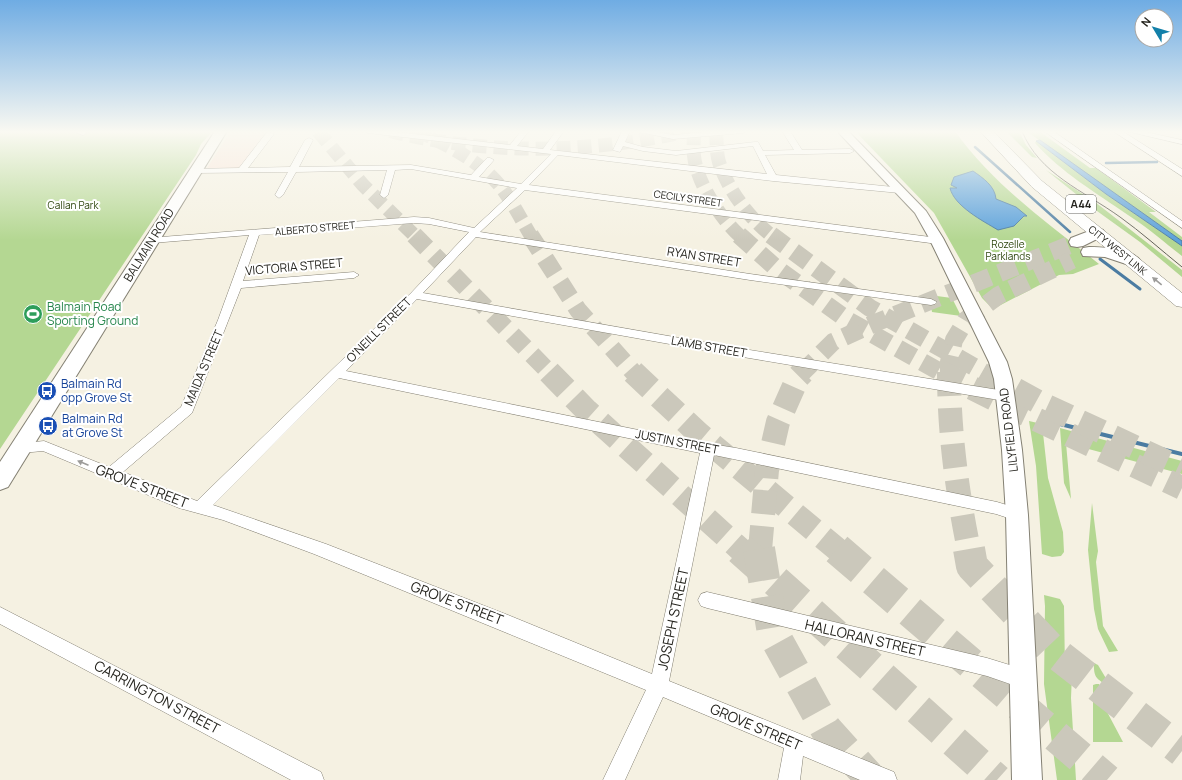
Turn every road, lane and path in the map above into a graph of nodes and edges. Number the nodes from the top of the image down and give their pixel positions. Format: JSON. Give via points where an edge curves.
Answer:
{"nodes":[{"id":1,"x":198,"y":167,"type":"edge"},
{"id":2,"x":244,"y":167,"type":"edge"},
{"id":3,"x":379,"y":167,"type":"edge"},
{"id":4,"x":392,"y":167,"type":"edge"},
{"id":5,"x":413,"y":167,"type":"edge"},
{"id":6,"x":483,"y":167,"type":"edge"},
{"id":7,"x":541,"y":167,"type":"edge"},
{"id":8,"x":684,"y":167,"type":"edge"},
{"id":9,"x":767,"y":167,"type":"edge"},
{"id":10,"x":878,"y":167,"type":"edge"},
{"id":11,"x":1020,"y":167,"type":"edge"},
{"id":12,"x":1037,"y":167,"type":"edge"},
{"id":13,"x":1100,"y":167,"type":"edge"},
{"id":14,"x":242,"y":170,"type":"junction"},
{"id":15,"x":292,"y":170,"type":"junction"},
{"id":16,"x":196,"y":171,"type":"junction"},
{"id":17,"x":773,"y":178,"type":"junction"},
{"id":18,"x":472,"y":179,"type":"junction"},
{"id":19,"x":523,"y":187,"type":"junction"},
{"id":20,"x":900,"y":190,"type":"junction"},
{"id":21,"x":279,"y":195,"type":"dead end"},
{"id":22,"x":384,"y":195,"type":"dead end"},
{"id":23,"x":1182,"y":225,"type":"edge"},
{"id":24,"x":475,"y":232,"type":"junction"},
{"id":25,"x":255,"y":233,"type":"junction"},
{"id":26,"x":1111,"y":236,"type":"junction"},
{"id":27,"x":152,"y":240,"type":"junction"},
{"id":28,"x":938,"y":242,"type":"junction"},
{"id":29,"x":1132,"y":261,"type":"junction"},
{"id":30,"x":354,"y":274,"type":"dead end"},
{"id":31,"x":237,"y":285,"type":"junction"},
{"id":32,"x":1182,"y":285,"type":"edge"},
{"id":33,"x":415,"y":295,"type":"junction"},
{"id":34,"x":931,"y":302,"type":"dead end"},
{"id":35,"x":1182,"y":302,"type":"edge"},
{"id":36,"x":336,"y":373,"type":"junction"},
{"id":37,"x":1005,"y":396,"type":"junction"},
{"id":38,"x":21,"y":448,"type":"junction"},
{"id":39,"x":708,"y":449,"type":"junction"},
{"id":40,"x":111,"y":474,"type":"junction"},
{"id":41,"x":0,"y":481,"type":"edge"},
{"id":42,"x":192,"y":506,"type":"junction"},
{"id":43,"x":1017,"y":515,"type":"junction"},
{"id":44,"x":707,"y":600,"type":"dead end"},
{"id":45,"x":0,"y":615,"type":"edge"},
{"id":46,"x":1022,"y":678,"type":"junction"},
{"id":47,"x":659,"y":685,"type":"junction"},
{"id":48,"x":795,"y":743,"type":"junction"},
{"id":49,"x":313,"y":780,"type":"edge"},
{"id":50,"x":614,"y":780,"type":"edge"},
{"id":51,"x":789,"y":780,"type":"edge"},
{"id":52,"x":886,"y":780,"type":"edge"},
{"id":53,"x":1027,"y":780,"type":"edge"}],
"edges":[{"from":1,"to":16,"type":"main road","name":"BALMAIN ROAD"},
{"from":2,"to":14,"type":"street"},
{"from":3,"to":15,"type":"street","name":"CECILY STREET"},
{"from":4,"to":22,"type":"street"},
{"from":5,"to":18,"type":"street","name":"CECILY STREET"},
{"from":6,"to":18,"type":"street"},
{"from":7,"to":19,"type":"street","name":"O'NEILL STREET"},
{"from":8,"to":17,"type":"street"},
{"from":9,"to":17,"type":"street"},
{"from":10,"to":20,"type":"main road","name":"LILYFIELD ROAD"},
{"from":11,"to":26,"type":"highway","name":"CITY WEST LINK","number":"A44","via":[[1032,180]]},
{"from":12,"to":26,"type":"highway","name":"CITY WEST LINK","number":"A44"},
{"from":13,"to":23,"type":"street"},
{"from":14,"to":15,"type":"street","name":"CECILY STREET"},
{"from":14,"to":16,"type":"street","name":"CECILY STREET"},
{"from":15,"to":21,"type":"street"},
{"from":16,"to":27,"type":"main road","name":"BALMAIN ROAD"},
{"from":17,"to":20,"type":"street"},
{"from":18,"to":19,"type":"street","name":"CECILY STREET"},
{"from":19,"to":24,"type":"street","name":"O'NEILL STREET"},
{"from":19,"to":28,"type":"street","name":"CECILY STREET"},
{"from":20,"to":28,"type":"main road","name":"LILYFIELD ROAD","via":[[925,219]]},
{"from":24,"to":25,"type":"street","name":"ALBERTO STREET","via":[[414,220]]},
{"from":24,"to":33,"type":"street","name":"O'NEILL STREET"},
{"from":24,"to":34,"type":"street","name":"RYAN STREET","via":[[750,277]]},
{"from":25,"to":27,"type":"street","name":"ALBERTO STREET"},
{"from":25,"to":31,"type":"street","name":"MAIDA STREET"},
{"from":26,"to":29,"type":"highway","name":"CITY WEST LINK","number":"A44"},
{"from":26,"to":29,"type":"highway","via":[[1083,247]]},
{"from":26,"to":32,"type":"highway","name":"CITY WEST LINK","number":"A44"},
{"from":27,"to":38,"type":"main road","name":"BALMAIN ROAD"},
{"from":28,"to":37,"type":"main road","name":"LILYFIELD ROAD","via":[[998,362]]},
{"from":35,"to":29,"type":"highway","name":"CITY WEST LINK","number":"A44","one_way":true},
{"from":30,"to":31,"type":"street","name":"VICTORIA STREET"},
{"from":31,"to":40,"type":"street","name":"MAIDA STREET","via":[[187,410]]},
{"from":33,"to":36,"type":"street","name":"O'NEILL STREET"},
{"from":33,"to":37,"type":"street","name":"LAMB STREET"},
{"from":36,"to":39,"type":"street","name":"JUSTIN STREET"},
{"from":36,"to":42,"type":"street","name":"O'NEILL STREET"},
{"from":37,"to":43,"type":"main road","name":"LILYFIELD ROAD"},
{"from":40,"to":38,"type":"street","name":"GROVE STREET","one_way":true,"via":[[44,446]]},
{"from":38,"to":41,"type":"main road","name":"BALMAIN ROAD"},
{"from":39,"to":43,"type":"street","name":"JUSTIN STREET","via":[[990,507]]},
{"from":39,"to":47,"type":"street","name":"JOSEPH STREET"},
{"from":40,"to":42,"type":"street","name":"GROVE STREET"},
{"from":42,"to":47,"type":"street","name":"GROVE STREET","via":[[320,549]]},
{"from":43,"to":46,"type":"main road","name":"LILYFIELD ROAD"},
{"from":44,"to":46,"type":"street","name":"HALLORAN STREET","via":[[986,667]]},
{"from":45,"to":49,"type":"street","name":"CARRINGTON STREET"},
{"from":46,"to":53,"type":"main road","name":"LILYFIELD ROAD"},
{"from":47,"to":48,"type":"street","name":"GROVE STREET"},
{"from":47,"to":50,"type":"street","name":"JOSEPH STREET"},
{"from":48,"to":51,"type":"street"},
{"from":48,"to":52,"type":"street","name":"GROVE STREET"}]}
